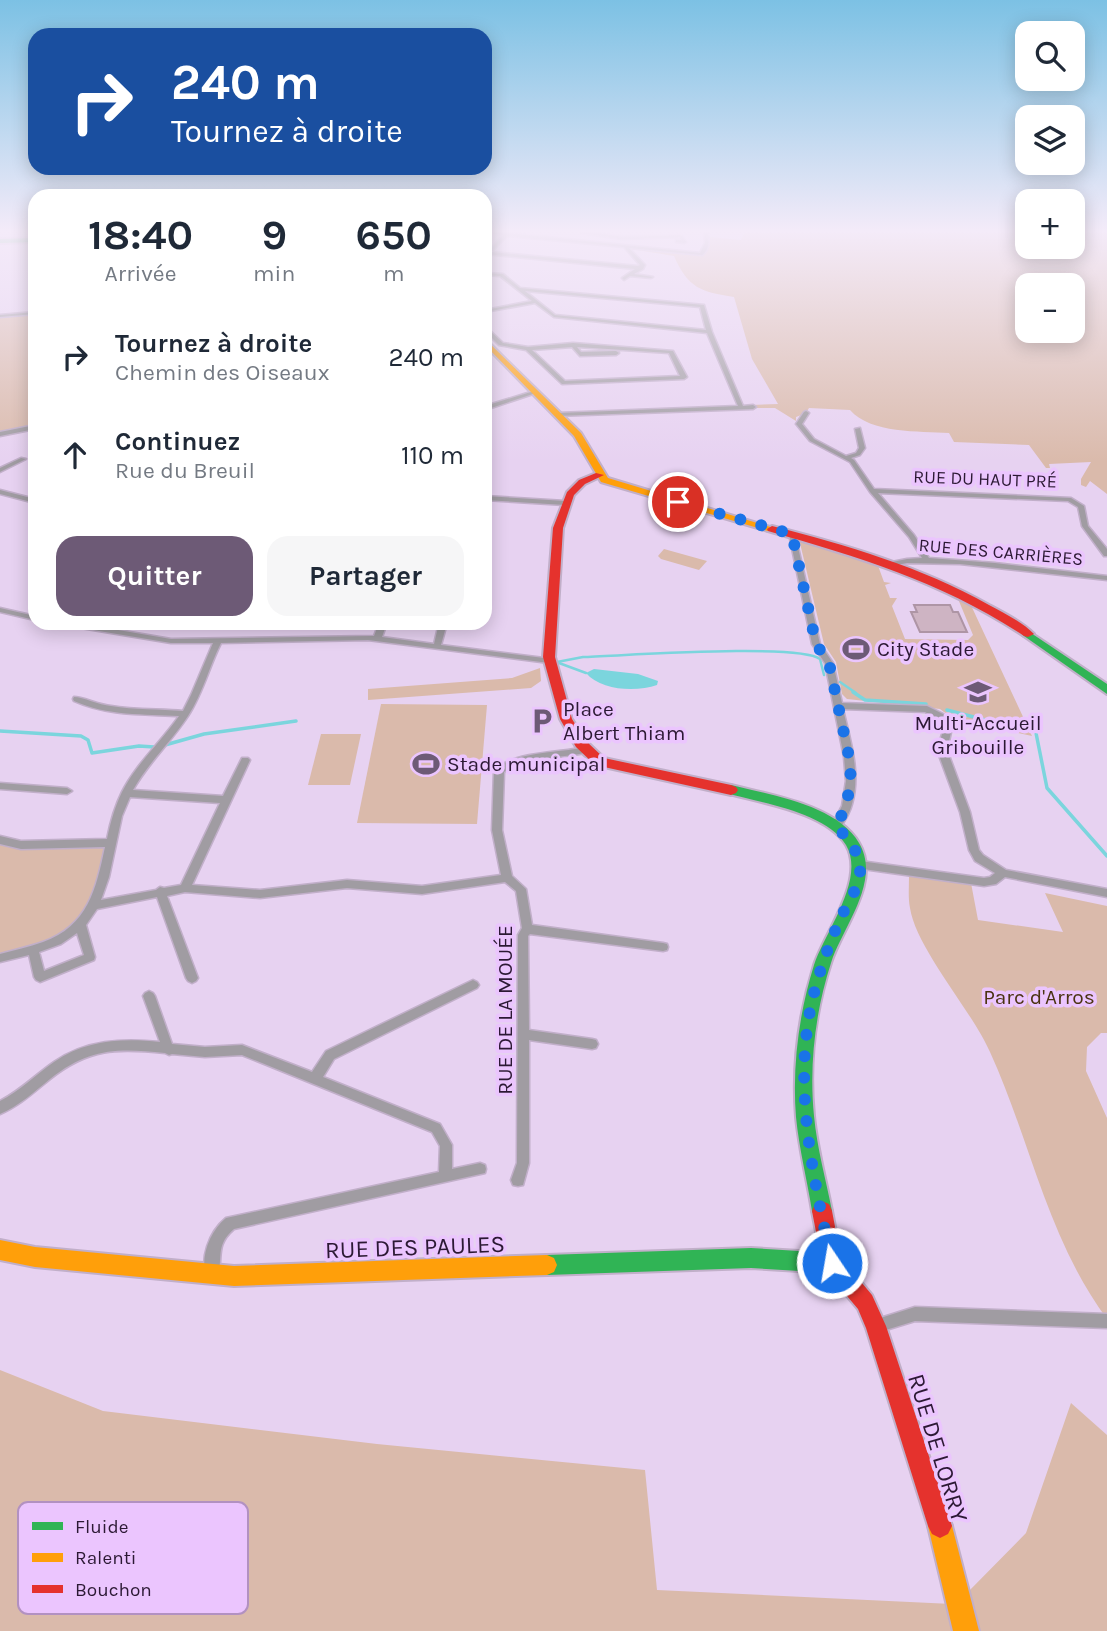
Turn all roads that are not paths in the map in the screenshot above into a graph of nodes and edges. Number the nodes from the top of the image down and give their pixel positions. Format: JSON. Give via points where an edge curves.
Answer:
{"nodes":[{"id":1,"x":544,"y":309,"type":"edge"},
{"id":2,"x":703,"y":309,"type":"edge"},
{"id":3,"x":28,"y":313,"type":"edge"},
{"id":4,"x":0,"y":315,"type":"edge"},
{"id":5,"x":709,"y":332,"type":"junction"},
{"id":6,"x":492,"y":334,"type":"edge"},
{"id":7,"x":492,"y":348,"type":"edge"},
{"id":8,"x":528,"y":349,"type":"junction"},
{"id":9,"x":536,"y":393,"type":"junction"},
{"id":10,"x":492,"y":406,"type":"edge"},
{"id":11,"x":741,"y":407,"type":"junction"},
{"id":12,"x":753,"y":407,"type":"dead end"},
{"id":13,"x":806,"y":413,"type":"dead end"},
{"id":14,"x":558,"y":415,"type":"junction"},
{"id":15,"x":858,"y":429,"type":"dead end"},
{"id":16,"x":28,"y":430,"type":"edge"},
{"id":17,"x":0,"y":434,"type":"edge"},
{"id":18,"x":848,"y":457,"type":"junction"},
{"id":19,"x":23,"y":459,"type":"dead end"},
{"id":20,"x":0,"y":470,"type":"edge"},
{"id":21,"x":599,"y":475,"type":"junction"},
{"id":22,"x":872,"y":491,"type":"junction"},
{"id":23,"x":0,"y":492,"type":"edge"},
{"id":24,"x":28,"y":496,"type":"edge"},
{"id":25,"x":25,"y":498,"type":"junction"},
{"id":26,"x":492,"y":498,"type":"edge"},
{"id":27,"x":28,"y":499,"type":"edge"},
{"id":28,"x":565,"y":503,"type":"junction"},
{"id":29,"x":792,"y":534,"type":"junction"},
{"id":30,"x":1107,"y":554,"type":"edge"},
{"id":31,"x":926,"y":559,"type":"junction"},
{"id":32,"x":895,"y":564,"type":"junction"},
{"id":33,"x":1107,"y":578,"type":"edge"},
{"id":34,"x":0,"y":610,"type":"edge"},
{"id":35,"x":28,"y":616,"type":"edge"},
{"id":36,"x":105,"y":630,"type":"edge"},
{"id":37,"x":380,"y":630,"type":"edge"},
{"id":38,"x":441,"y":630,"type":"edge"},
{"id":39,"x":377,"y":639,"type":"junction"},
{"id":40,"x":219,"y":641,"type":"junction"},
{"id":41,"x":437,"y":646,"type":"junction"},
{"id":42,"x":549,"y":661,"type":"junction"},
{"id":43,"x":1107,"y":690,"type":"edge"},
{"id":44,"x":77,"y":699,"type":"dead end"},
{"id":45,"x":839,"y":706,"type":"junction"},
{"id":46,"x":186,"y":714,"type":"junction"},
{"id":47,"x":586,"y":750,"type":"junction"},
{"id":48,"x":244,"y":760,"type":"dead end"},
{"id":49,"x":0,"y":786,"type":"edge"},
{"id":50,"x":67,"y":790,"type":"dead end"},
{"id":51,"x":126,"y":793,"type":"junction"},
{"id":52,"x":226,"y":800,"type":"junction"},
{"id":53,"x":836,"y":827,"type":"junction"},
{"id":54,"x":0,"y":840,"type":"edge"},
{"id":55,"x":111,"y":843,"type":"junction"},
{"id":56,"x":860,"y":865,"type":"junction"},
{"id":57,"x":1003,"y":873,"type":"junction"},
{"id":58,"x":507,"y":878,"type":"junction"},
{"id":59,"x":185,"y":888,"type":"junction"},
{"id":60,"x":160,"y":891,"type":"junction"},
{"id":61,"x":1107,"y":893,"type":"edge"},
{"id":62,"x":97,"y":905,"type":"junction"},
{"id":63,"x":80,"y":924,"type":"junction"},
{"id":64,"x":527,"y":929,"type":"junction"},
{"id":65,"x":663,"y":947,"type":"dead end"},
{"id":66,"x":33,"y":950,"type":"junction"},
{"id":67,"x":0,"y":958,"type":"edge"},
{"id":68,"x":191,"y":978,"type":"dead end"},
{"id":69,"x":473,"y":985,"type":"dead end"},
{"id":70,"x":149,"y":996,"type":"dead end"},
{"id":71,"x":522,"y":1034,"type":"junction"},
{"id":72,"x":592,"y":1044,"type":"dead end"},
{"id":73,"x":169,"y":1050,"type":"junction"},
{"id":74,"x":315,"y":1078,"type":"junction"},
{"id":75,"x":0,"y":1108,"type":"edge"},
{"id":76,"x":480,"y":1169,"type":"dead end"},
{"id":77,"x":445,"y":1175,"type":"junction"},
{"id":78,"x":518,"y":1180,"type":"dead end"},
{"id":79,"x":0,"y":1250,"type":"edge"},
{"id":80,"x":832,"y":1263,"type":"junction"},
{"id":81,"x":212,"y":1275,"type":"junction"},
{"id":82,"x":1107,"y":1321,"type":"edge"},
{"id":83,"x":876,"y":1326,"type":"junction"},
{"id":84,"x":966,"y":1631,"type":"edge"}],
"edges":[{"from":1,"to":5,"type":"street","via":[[554,316]]},
{"from":2,"to":5,"type":"street"},
{"from":3,"to":4,"type":"street"},
{"from":5,"to":11,"type":"street"},
{"from":6,"to":8,"type":"street","via":[[501,344]]},
{"from":7,"to":9,"type":"street"},
{"from":8,"to":8,"type":"street","via":[[562,344],[671,352],[684,378],[564,383]]},
{"from":9,"to":10,"type":"street"},
{"from":9,"to":14,"type":"street"},
{"from":11,"to":12,"type":"street"},
{"from":11,"to":14,"type":"street"},
{"from":13,"to":18,"type":"street","via":[[799,424],[803,432]]},
{"from":14,"to":21,"type":"street","via":[[578,435]]},
{"from":15,"to":18,"type":"street","via":[[862,448]]},
{"from":16,"to":17,"type":"street"},
{"from":18,"to":22,"type":"street"},
{"from":19,"to":20,"type":"street"},
{"from":21,"to":28,"type":"street","via":[[584,481]]},
{"from":21,"to":29,"type":"street","via":[[621,487]]},
{"from":22,"to":30,"type":"street","name":"RUE DU HAUT PRÉ","via":[[1069,499],[1081,506],[1085,526]]},
{"from":22,"to":31,"type":"street"},
{"from":23,"to":25,"type":"street"},
{"from":24,"to":25,"type":"street"},
{"from":25,"to":27,"type":"street"},
{"from":26,"to":28,"type":"street"},
{"from":28,"to":42,"type":"street","via":[[557,533]]},
{"from":29,"to":32,"type":"street"},
{"from":29,"to":45,"type":"street","via":[[816,644],[829,663]]},
{"from":31,"to":32,"type":"street","name":"RUE DES CARRIÈRES"},
{"from":31,"to":33,"type":"street","name":"RUE DES CARRIÈRES"},
{"from":32,"to":43,"type":"street","via":[[992,608]]},
{"from":34,"to":35,"type":"street"},
{"from":36,"to":40,"type":"street","via":[[171,641]]},
{"from":37,"to":39,"type":"street"},
{"from":38,"to":41,"type":"street"},
{"from":39,"to":40,"type":"street"},
{"from":39,"to":41,"type":"street"},
{"from":40,"to":46,"type":"street"},
{"from":41,"to":42,"type":"street"},
{"from":42,"to":47,"type":"street","via":[[571,727]]},
{"from":44,"to":46,"type":"street","via":[[87,706]]},
{"from":45,"to":53,"type":"street","via":[[851,780]]},
{"from":45,"to":57,"type":"street","via":[[927,709],[944,718],[948,728],[943,750],[974,850],[986,864]]},
{"from":46,"to":51,"type":"street"},
{"from":47,"to":53,"type":"street","via":[[600,762],[773,800]]},
{"from":47,"to":58,"type":"street","name":"RUE DE LA MOUÉE","via":[[501,767],[497,830]]},
{"from":48,"to":52,"type":"street"},
{"from":49,"to":50,"type":"street"},
{"from":51,"to":52,"type":"street"},
{"from":51,"to":55,"type":"street"},
{"from":52,"to":59,"type":"street"},
{"from":53,"to":56,"type":"street","via":[[847,836]]},
{"from":54,"to":55,"type":"street","via":[[21,845]]},
{"from":55,"to":62,"type":"street"},
{"from":56,"to":57,"type":"street","via":[[984,881]]},
{"from":56,"to":80,"type":"street","via":[[860,876],[821,966],[806,1032],[805,1116]]},
{"from":57,"to":61,"type":"street"},
{"from":58,"to":59,"type":"street","via":[[422,890],[347,884],[260,894]]},
{"from":58,"to":64,"type":"street","name":"RUE DE LA MOUÉE","via":[[521,890]]},
{"from":59,"to":60,"type":"street"},
{"from":60,"to":62,"type":"street"},
{"from":60,"to":68,"type":"street"},
{"from":62,"to":63,"type":"street"},
{"from":63,"to":66,"type":"street"},
{"from":63,"to":66,"type":"street","via":[[90,957],[40,977]]},
{"from":64,"to":65,"type":"street"},
{"from":64,"to":71,"type":"street","name":"RUE DE LA MOUÉE","via":[[523,935]]},
{"from":66,"to":67,"type":"street"},
{"from":69,"to":74,"type":"street","via":[[330,1055]]},
{"from":70,"to":73,"type":"street"},
{"from":71,"to":72,"type":"street"},
{"from":71,"to":78,"type":"street","name":"RUE DE LA MOUÉE","via":[[524,1136]]},
{"from":73,"to":74,"type":"street","via":[[216,1055],[242,1050]]},
{"from":73,"to":75,"type":"street","via":[[117,1045],[94,1048],[47,1071]]},
{"from":74,"to":77,"type":"street","via":[[436,1128],[446,1145]]},
{"from":76,"to":77,"type":"street"},
{"from":77,"to":81,"type":"street","via":[[231,1223],[220,1230],[214,1242]]},
{"from":79,"to":81,"type":"street","name":"RUE DES PAULES"},
{"from":80,"to":81,"type":"street","name":"RUE DES PAULES","via":[[751,1258]]},
{"from":80,"to":83,"type":"street","name":"RUE DE LORRY","via":[[852,1284]]},
{"from":82,"to":83,"type":"street","via":[[915,1314]]},
{"from":83,"to":84,"type":"street","name":"RUE DE LORRY","via":[[939,1524]]}]}
